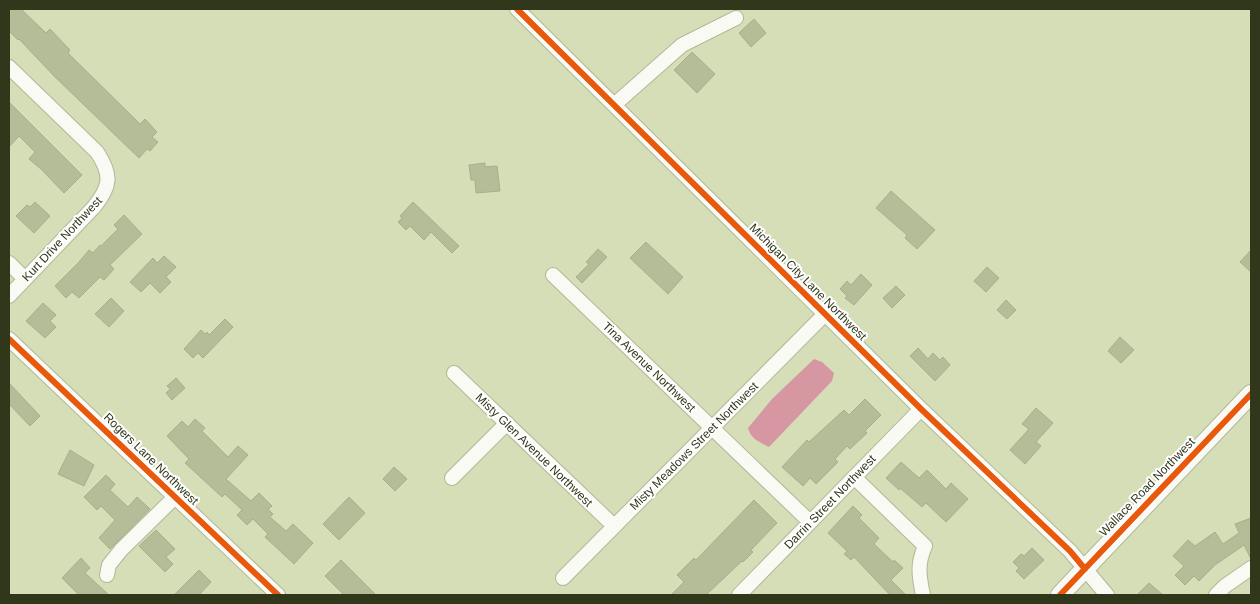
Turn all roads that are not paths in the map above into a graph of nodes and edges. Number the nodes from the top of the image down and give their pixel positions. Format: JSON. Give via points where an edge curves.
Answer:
{"nodes":[{"id":1,"x":517,"y":9,"type":"edge"},
{"id":2,"x":736,"y":18,"type":"dead end"},
{"id":3,"x":9,"y":67,"type":"edge"},
{"id":4,"x":614,"y":105,"type":"junction"},
{"id":5,"x":9,"y":263,"type":"edge"},
{"id":6,"x":553,"y":275,"type":"dead end"},
{"id":7,"x":25,"y":279,"type":"junction"},
{"id":8,"x":9,"y":296,"type":"edge"},
{"id":9,"x":825,"y":314,"type":"junction"},
{"id":10,"x":9,"y":339,"type":"edge"},
{"id":11,"x":454,"y":373,"type":"dead end"},
{"id":12,"x":1251,"y":394,"type":"edge"},
{"id":13,"x":921,"y":409,"type":"junction"},
{"id":14,"x":507,"y":423,"type":"junction"},
{"id":15,"x":712,"y":428,"type":"junction"},
{"id":16,"x":854,"y":477,"type":"junction"},
{"id":17,"x":452,"y":478,"type":"dead end"},
{"id":18,"x":175,"y":497,"type":"junction"},
{"id":19,"x":810,"y":522,"type":"junction"},
{"id":20,"x":614,"y":526,"type":"junction"},
{"id":21,"x":1251,"y":568,"type":"edge"},
{"id":22,"x":1085,"y":569,"type":"junction"},
{"id":23,"x":107,"y":575,"type":"dead end"},
{"id":24,"x":563,"y":578,"type":"dead end"},
{"id":25,"x":278,"y":595,"type":"edge"},
{"id":26,"x":739,"y":595,"type":"edge"},
{"id":27,"x":923,"y":595,"type":"edge"},
{"id":28,"x":1060,"y":595,"type":"edge"},
{"id":29,"x":1107,"y":595,"type":"edge"},
{"id":30,"x":1216,"y":595,"type":"edge"}],
"edges":[{"from":1,"to":4,"type":"street","name":"Michigan City Lane Northwest"},
{"from":2,"to":4,"type":"street","via":[[682,45]]},
{"from":3,"to":7,"type":"street","name":"Kurt Drive Northwest","via":[[97,152],[105,164],[108,178],[105,193],[94,207]]},
{"from":4,"to":9,"type":"street","name":"Michigan City Lane Northwest"},
{"from":5,"to":7,"type":"street"},
{"from":6,"to":15,"type":"street","name":"Tina Avenue Northwest"},
{"from":7,"to":8,"type":"street","name":"Kurt Drive Northwest"},
{"from":9,"to":13,"type":"street","name":"Michigan City Lane Northwest"},
{"from":9,"to":15,"type":"street","name":"Misty Meadows Street Northwest"},
{"from":10,"to":18,"type":"street","name":"Rogers Lane Northwest"},
{"from":11,"to":14,"type":"street","name":"Misty Glen Avenue Northwest"},
{"from":12,"to":22,"type":"main road","name":"Wallace Road Northwest"},
{"from":13,"to":16,"type":"street","name":"Darrin Street Northwest"},
{"from":13,"to":22,"type":"street","name":"Michigan City Lane Northwest"},
{"from":14,"to":17,"type":"street"},
{"from":14,"to":20,"type":"street","name":"Misty Glen Avenue Northwest"},
{"from":15,"to":19,"type":"street","name":"Tina Avenue Northwest"},
{"from":15,"to":20,"type":"street","name":"Misty Meadows Street Northwest"},
{"from":16,"to":19,"type":"street","name":"Darrin Street Northwest"},
{"from":16,"to":27,"type":"street","via":[[925,546],[919,559]]},
{"from":18,"to":23,"type":"street","via":[[121,550],[109,565]]},
{"from":18,"to":25,"type":"street","name":"Rogers Lane Northwest"},
{"from":19,"to":26,"type":"street","name":"Darrin Street Northwest"},
{"from":20,"to":24,"type":"street","name":"Misty Meadows Street Northwest"},
{"from":21,"to":30,"type":"street"},
{"from":22,"to":28,"type":"main road","name":"Wallace Road Northwest"},
{"from":22,"to":29,"type":"street","name":"Michigan City Lane Northwest"}]}
